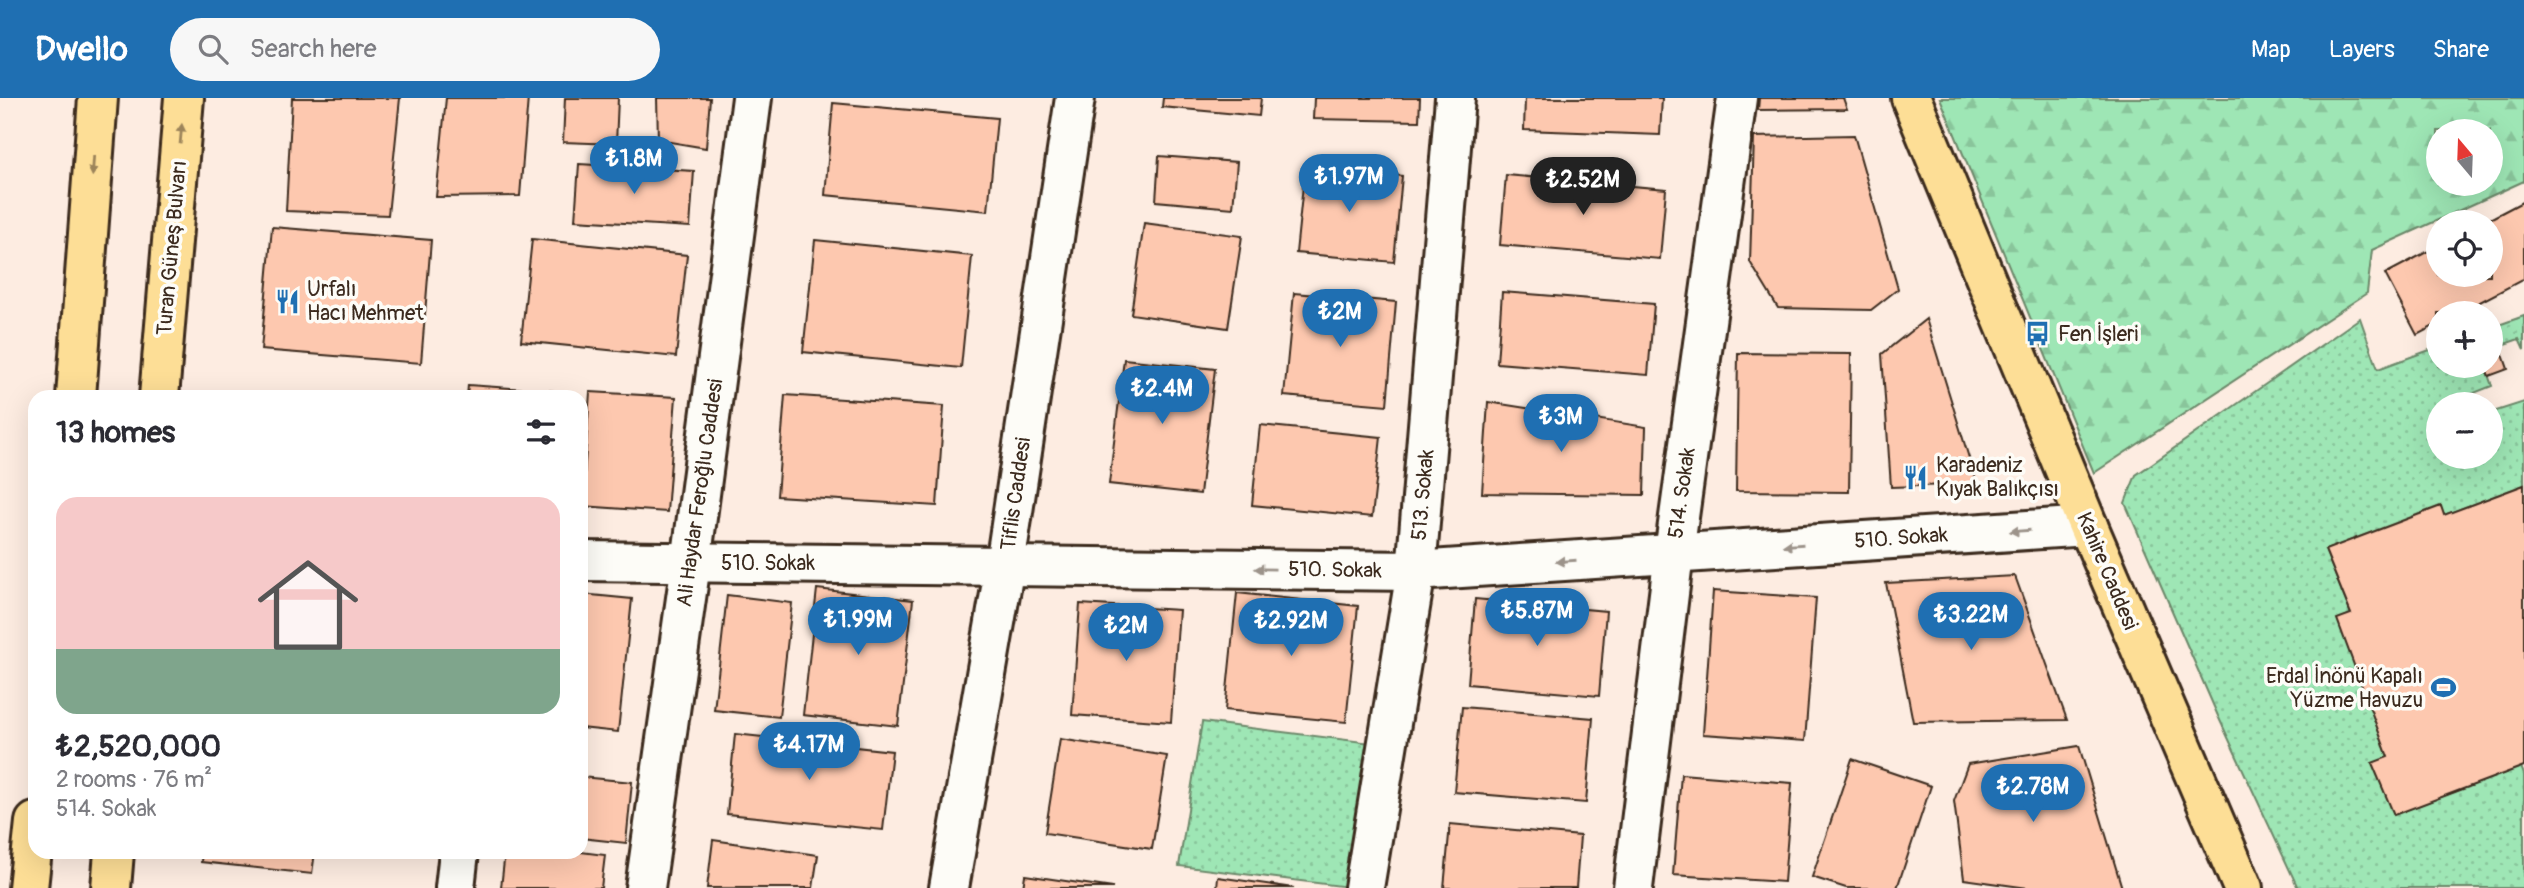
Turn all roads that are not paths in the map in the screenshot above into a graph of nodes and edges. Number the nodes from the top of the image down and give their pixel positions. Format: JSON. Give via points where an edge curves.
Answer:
{"nodes":[{"id":1,"x":98,"y":98,"type":"edge"},
{"id":2,"x":184,"y":98,"type":"edge"},
{"id":3,"x":752,"y":98,"type":"edge"},
{"id":4,"x":1075,"y":98,"type":"edge"},
{"id":5,"x":1455,"y":98,"type":"edge"},
{"id":6,"x":1737,"y":98,"type":"edge"},
{"id":7,"x":1911,"y":98,"type":"edge"},
{"id":8,"x":77,"y":390,"type":"edge"},
{"id":9,"x":160,"y":390,"type":"edge"},
{"id":10,"x":2088,"y":526,"type":"junction"},
{"id":11,"x":1674,"y":553,"type":"junction"},
{"id":12,"x":588,"y":561,"type":"edge"},
{"id":13,"x":691,"y":563,"type":"junction"},
{"id":14,"x":1005,"y":565,"type":"junction"},
{"id":15,"x":1416,"y":571,"type":"junction"},
{"id":16,"x":31,"y":859,"type":"edge"},
{"id":17,"x":113,"y":859,"type":"edge"},
{"id":18,"x":458,"y":859,"type":"edge"},
{"id":19,"x":28,"y":888,"type":"edge"},
{"id":20,"x":111,"y":888,"type":"edge"},
{"id":21,"x":455,"y":888,"type":"edge"},
{"id":22,"x":645,"y":888,"type":"edge"},
{"id":23,"x":949,"y":888,"type":"edge"},
{"id":24,"x":1364,"y":888,"type":"edge"},
{"id":25,"x":1633,"y":888,"type":"edge"},
{"id":26,"x":2243,"y":888,"type":"edge"}],
"edges":[{"from":1,"to":8,"type":"main road","one_way":true},
{"from":9,"to":2,"type":"main road","name":"Turan Güneş Bulvarı","one_way":true},
{"from":3,"to":13,"type":"street","name":"Ali Haydar Feroğlu Caddesi"},
{"from":4,"to":14,"type":"street","name":"Tiflis Caddesi"},
{"from":5,"to":15,"type":"street","name":"513. Sokak"},
{"from":6,"to":11,"type":"street","name":"514. Sokak"},
{"from":7,"to":10,"type":"main road","name":"Kahire Caddesi"},
{"from":10,"to":11,"type":"street","name":"510. Sokak","one_way":true},
{"from":10,"to":26,"type":"main road","name":"Kahire Caddesi"},
{"from":11,"to":15,"type":"street","name":"510. Sokak","one_way":true},
{"from":11,"to":25,"type":"street","name":"514. Sokak"},
{"from":12,"to":13,"type":"street","name":"510. Sokak"},
{"from":13,"to":14,"type":"street","name":"510. Sokak"},
{"from":13,"to":22,"type":"street","name":"Ali Haydar Feroğlu Caddesi"},
{"from":15,"to":14,"type":"street","name":"510. Sokak","one_way":true},
{"from":14,"to":23,"type":"street","name":"Tiflis Caddesi"},
{"from":15,"to":24,"type":"street","name":"513. Sokak"},
{"from":16,"to":19,"type":"main road"},
{"from":17,"to":20,"type":"main road"},
{"from":18,"to":21,"type":"street"}]}
